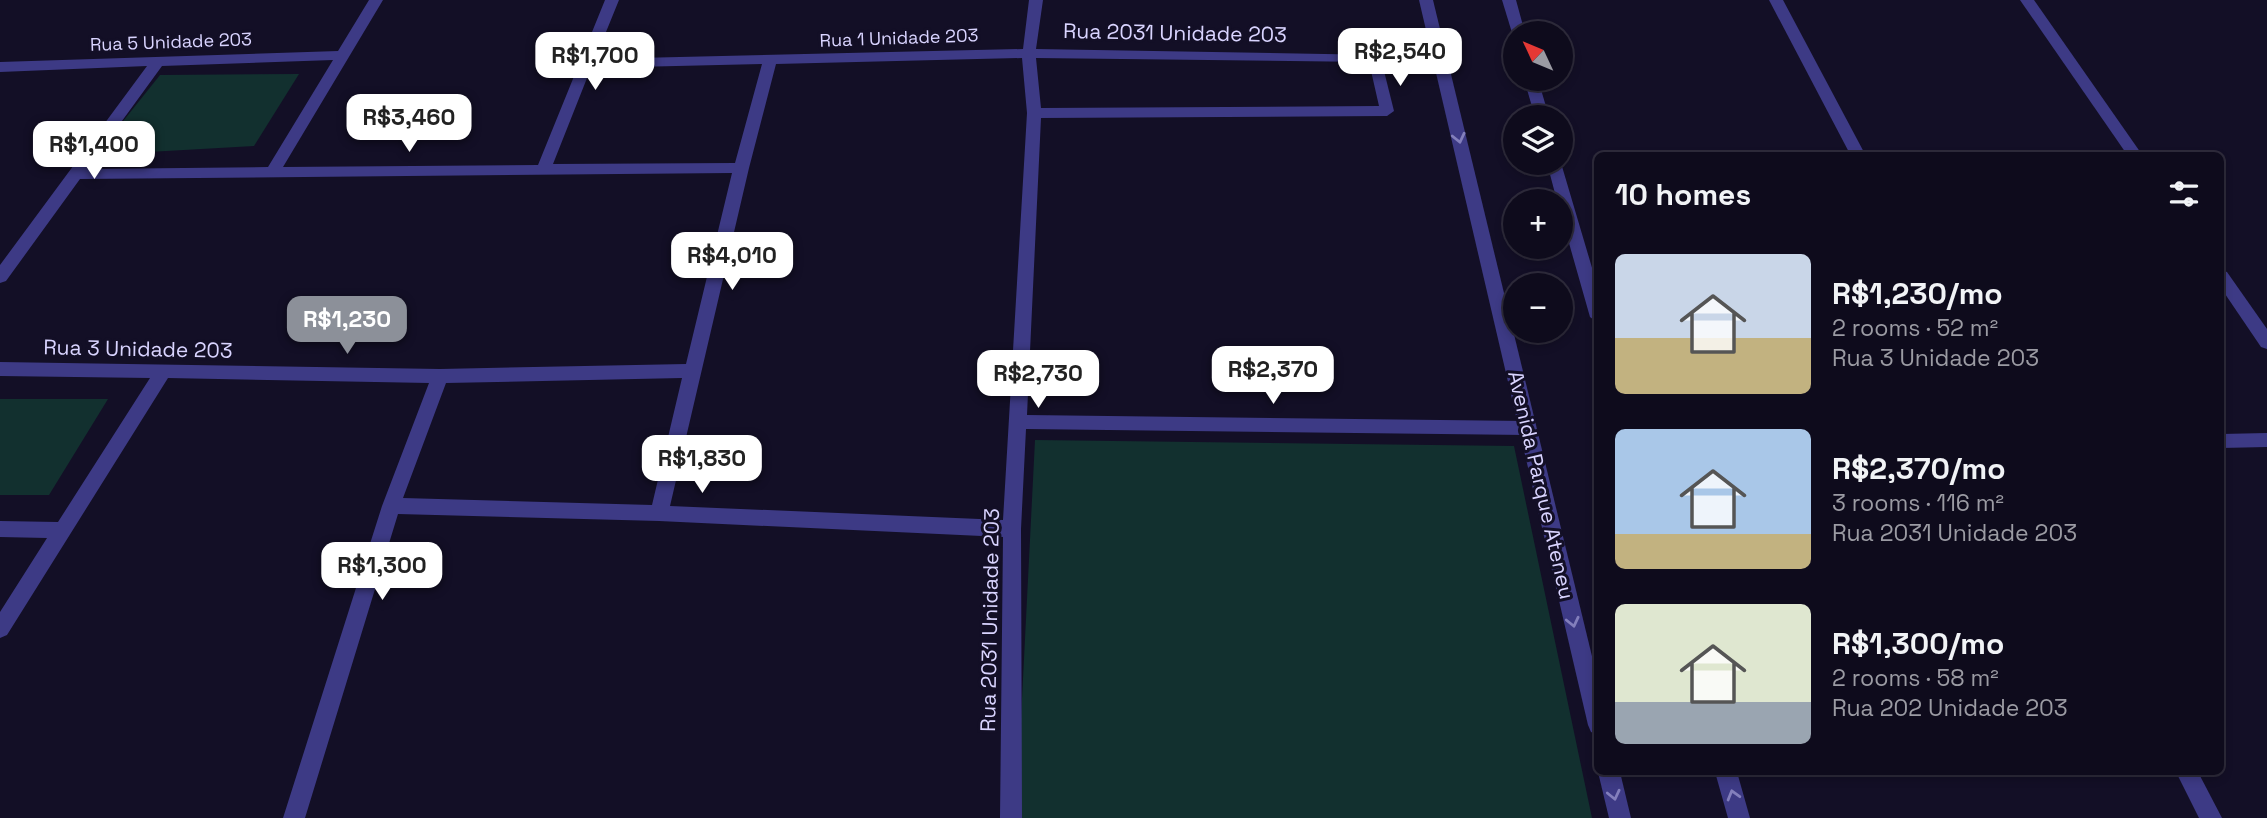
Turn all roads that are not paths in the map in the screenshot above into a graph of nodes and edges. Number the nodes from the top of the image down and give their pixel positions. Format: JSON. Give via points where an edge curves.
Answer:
{"nodes":[{"id":1,"x":376,"y":0,"type":"edge"},
{"id":2,"x":612,"y":0,"type":"edge"},
{"id":3,"x":1036,"y":0,"type":"edge"},
{"id":4,"x":1426,"y":0,"type":"edge"},
{"id":5,"x":1508,"y":0,"type":"edge"},
{"id":6,"x":1776,"y":0,"type":"edge"},
{"id":7,"x":2027,"y":0,"type":"edge"},
{"id":8,"x":1514,"y":21,"type":"edge"},
{"id":9,"x":1029,"y":53,"type":"junction"},
{"id":10,"x":344,"y":55,"type":"junction"},
{"id":11,"x":770,"y":61,"type":"junction"},
{"id":12,"x":157,"y":63,"type":"junction"},
{"id":13,"x":588,"y":64,"type":"junction"},
{"id":14,"x":0,"y":67,"type":"edge"},
{"id":15,"x":1034,"y":113,"type":"junction"},
{"id":16,"x":1857,"y":152,"type":"edge"},
{"id":17,"x":2133,"y":152,"type":"edge"},
{"id":18,"x":741,"y":168,"type":"junction"},
{"id":19,"x":543,"y":170,"type":"junction"},
{"id":20,"x":77,"y":174,"type":"junction"},
{"id":21,"x":271,"y":174,"type":"junction"},
{"id":22,"x":1557,"y":175,"type":"edge"},
{"id":23,"x":0,"y":277,"type":"edge"},
{"id":24,"x":2224,"y":280,"type":"edge"},
{"id":25,"x":1594,"y":303,"type":"edge"},
{"id":26,"x":2267,"y":342,"type":"edge"},
{"id":27,"x":0,"y":369,"type":"edge"},
{"id":28,"x":694,"y":371,"type":"junction"},
{"id":29,"x":163,"y":372,"type":"junction"},
{"id":30,"x":440,"y":376,"type":"junction"},
{"id":31,"x":1018,"y":422,"type":"junction"},
{"id":32,"x":1527,"y":428,"type":"junction"},
{"id":33,"x":2267,"y":440,"type":"edge"},
{"id":34,"x":2224,"y":441,"type":"edge"},
{"id":35,"x":391,"y":506,"type":"junction"},
{"id":36,"x":659,"y":513,"type":"junction"},
{"id":37,"x":0,"y":529,"type":"edge"},
{"id":38,"x":1012,"y":529,"type":"junction"},
{"id":39,"x":60,"y":530,"type":"junction"},
{"id":40,"x":0,"y":629,"type":"edge"},
{"id":41,"x":1594,"y":708,"type":"edge"},
{"id":42,"x":1610,"y":775,"type":"edge"},
{"id":43,"x":1727,"y":775,"type":"edge"},
{"id":44,"x":2189,"y":775,"type":"edge"},
{"id":45,"x":294,"y":818,"type":"edge"},
{"id":46,"x":1011,"y":818,"type":"edge"},
{"id":47,"x":1620,"y":818,"type":"edge"},
{"id":48,"x":1739,"y":818,"type":"edge"},
{"id":49,"x":2211,"y":818,"type":"edge"}],
"edges":[{"from":1,"to":10,"type":"street"},
{"from":2,"to":13,"type":"street"},
{"from":3,"to":9,"type":"street","name":"Rua 2031 Unidade 203"},
{"from":4,"to":32,"type":"street","name":"Avenida Parque Ateneu","one_way":true},
{"from":5,"to":8,"type":"street"},
{"from":6,"to":16,"type":"street"},
{"from":7,"to":17,"type":"street"},
{"from":9,"to":11,"type":"street","name":"Rua 1 Unidade 203"},
{"from":9,"to":15,"type":"street","name":"Rua 2031 Unidade 203"},
{"from":9,"to":15,"type":"street","name":"Rua 2031 Unidade 203","via":[[1375,58],[1387,111]]},
{"from":10,"to":12,"type":"street","name":"Rua 5 Unidade 203"},
{"from":10,"to":21,"type":"street"},
{"from":11,"to":13,"type":"street","name":"Rua 1 Unidade 203"},
{"from":11,"to":18,"type":"street"},
{"from":12,"to":14,"type":"street","name":"Rua 5 Unidade 203"},
{"from":12,"to":20,"type":"street"},
{"from":13,"to":19,"type":"street"},
{"from":15,"to":31,"type":"street","name":"Rua 2031 Unidade 203"},
{"from":18,"to":19,"type":"street"},
{"from":18,"to":28,"type":"street"},
{"from":19,"to":21,"type":"street"},
{"from":20,"to":21,"type":"street"},
{"from":20,"to":23,"type":"street"},
{"from":22,"to":25,"type":"street"},
{"from":24,"to":26,"type":"street"},
{"from":27,"to":29,"type":"street","name":"Rua 3 Unidade 203"},
{"from":28,"to":30,"type":"street","name":"Rua 3 Unidade 203"},
{"from":28,"to":36,"type":"street"},
{"from":29,"to":30,"type":"street","name":"Rua 3 Unidade 203"},
{"from":29,"to":39,"type":"street"},
{"from":30,"to":35,"type":"street"},
{"from":31,"to":32,"type":"street"},
{"from":31,"to":38,"type":"street","name":"Rua 2031 Unidade 203"},
{"from":32,"to":41,"type":"street","name":"Avenida Parque Ateneu","one_way":true},
{"from":33,"to":34,"type":"street"},
{"from":35,"to":36,"type":"street"},
{"from":35,"to":45,"type":"street"},
{"from":36,"to":38,"type":"street"},
{"from":37,"to":39,"type":"street"},
{"from":38,"to":46,"type":"street","name":"Rua 2031 Unidade 203"},
{"from":39,"to":40,"type":"street"},
{"from":42,"to":47,"type":"street","one_way":true},
{"from":48,"to":43,"type":"street","one_way":true},
{"from":44,"to":49,"type":"street"}]}
